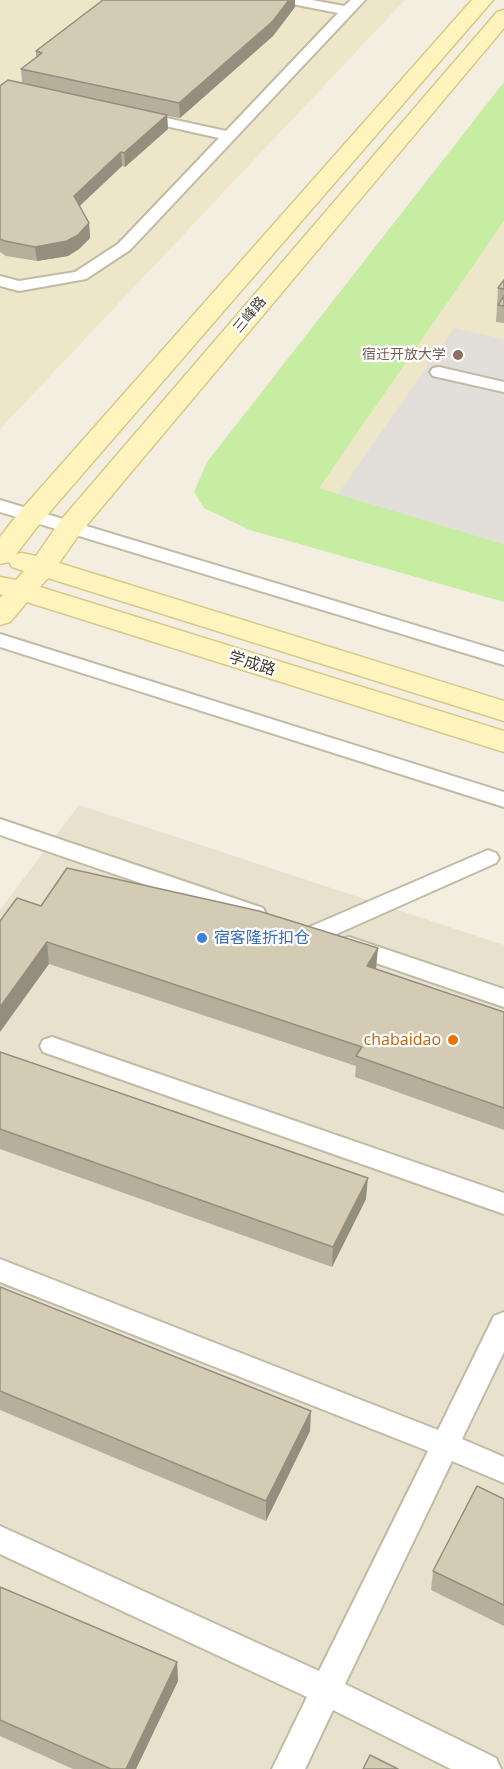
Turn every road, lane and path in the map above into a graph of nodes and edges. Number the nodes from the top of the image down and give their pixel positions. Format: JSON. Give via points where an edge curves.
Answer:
{"nodes":[{"id":1,"x":292,"y":0,"type":"edge"},
{"id":2,"x":483,"y":0,"type":"edge"},
{"id":3,"x":353,"y":6,"type":"edge"},
{"id":4,"x":504,"y":16,"type":"edge"},
{"id":5,"x":126,"y":113,"type":"edge"},
{"id":6,"x":230,"y":136,"type":"junction"},
{"id":7,"x":0,"y":281,"type":"edge"},
{"id":8,"x":439,"y":372,"type":"dead end"},
{"id":9,"x":504,"y":387,"type":"edge"},
{"id":10,"x":0,"y":506,"type":"edge"},
{"id":11,"x":31,"y":516,"type":"junction"},
{"id":12,"x":71,"y":526,"type":"junction"},
{"id":13,"x":0,"y":555,"type":"edge"},
{"id":14,"x":42,"y":567,"type":"junction"},
{"id":15,"x":10,"y":588,"type":"edge"},
{"id":16,"x":0,"y":616,"type":"edge"},
{"id":17,"x":0,"y":640,"type":"edge"},
{"id":18,"x":504,"y":659,"type":"edge"},
{"id":19,"x":504,"y":711,"type":"edge"},
{"id":20,"x":504,"y":742,"type":"edge"},
{"id":21,"x":504,"y":800,"type":"edge"},
{"id":22,"x":0,"y":827,"type":"edge"},
{"id":23,"x":488,"y":858,"type":"dead end"},
{"id":24,"x":271,"y":919,"type":"edge"},
{"id":25,"x":293,"y":927,"type":"edge"},
{"id":26,"x":315,"y":934,"type":"junction"},
{"id":27,"x":504,"y":998,"type":"edge"},
{"id":28,"x":52,"y":1046,"type":"dead end"},
{"id":29,"x":504,"y":1204,"type":"edge"},
{"id":30,"x":0,"y":1270,"type":"edge"},
{"id":31,"x":504,"y":1324,"type":"edge"},
{"id":32,"x":445,"y":1445,"type":"junction"},
{"id":33,"x":504,"y":1470,"type":"edge"},
{"id":34,"x":0,"y":1540,"type":"edge"},
{"id":35,"x":326,"y":1690,"type":"junction"},
{"id":36,"x":288,"y":1769,"type":"edge"},
{"id":37,"x":485,"y":1769,"type":"edge"}],
"edges":[{"from":1,"to":3,"type":"lane"},
{"from":2,"to":11,"type":"main road","name":"三峰路"},
{"from":3,"to":6,"type":"lane"},
{"from":4,"to":12,"type":"main road","name":"三峰路"},
{"from":5,"to":6,"type":"lane"},
{"from":6,"to":7,"type":"lane","via":[[124,247],[80,276],[19,286]]},
{"from":8,"to":9,"type":"lane"},
{"from":10,"to":11,"type":"lane"},
{"from":11,"to":12,"type":"lane"},
{"from":11,"to":13,"type":"main road","name":"三峰路"},
{"from":12,"to":14,"type":"main road","name":"三峰路"},
{"from":12,"to":18,"type":"lane"},
{"from":13,"to":14,"type":"main road","name":"学成路"},
{"from":14,"to":15,"type":"main road","name":"三峰路"},
{"from":14,"to":19,"type":"main road","name":"学成路"},
{"from":15,"to":16,"type":"main road","name":"三峰路"},
{"from":15,"to":20,"type":"main road","name":"学成路"},
{"from":17,"to":21,"type":"lane"},
{"from":22,"to":24,"type":"lane"},
{"from":23,"to":26,"type":"lane"},
{"from":25,"to":26,"type":"lane"},
{"from":26,"to":27,"type":"lane"},
{"from":28,"to":29,"type":"lane"},
{"from":30,"to":32,"type":"lane"},
{"from":31,"to":32,"type":"lane"},
{"from":32,"to":33,"type":"lane"},
{"from":32,"to":35,"type":"lane"},
{"from":34,"to":35,"type":"lane"},
{"from":35,"to":36,"type":"lane"},
{"from":35,"to":37,"type":"lane"}]}
